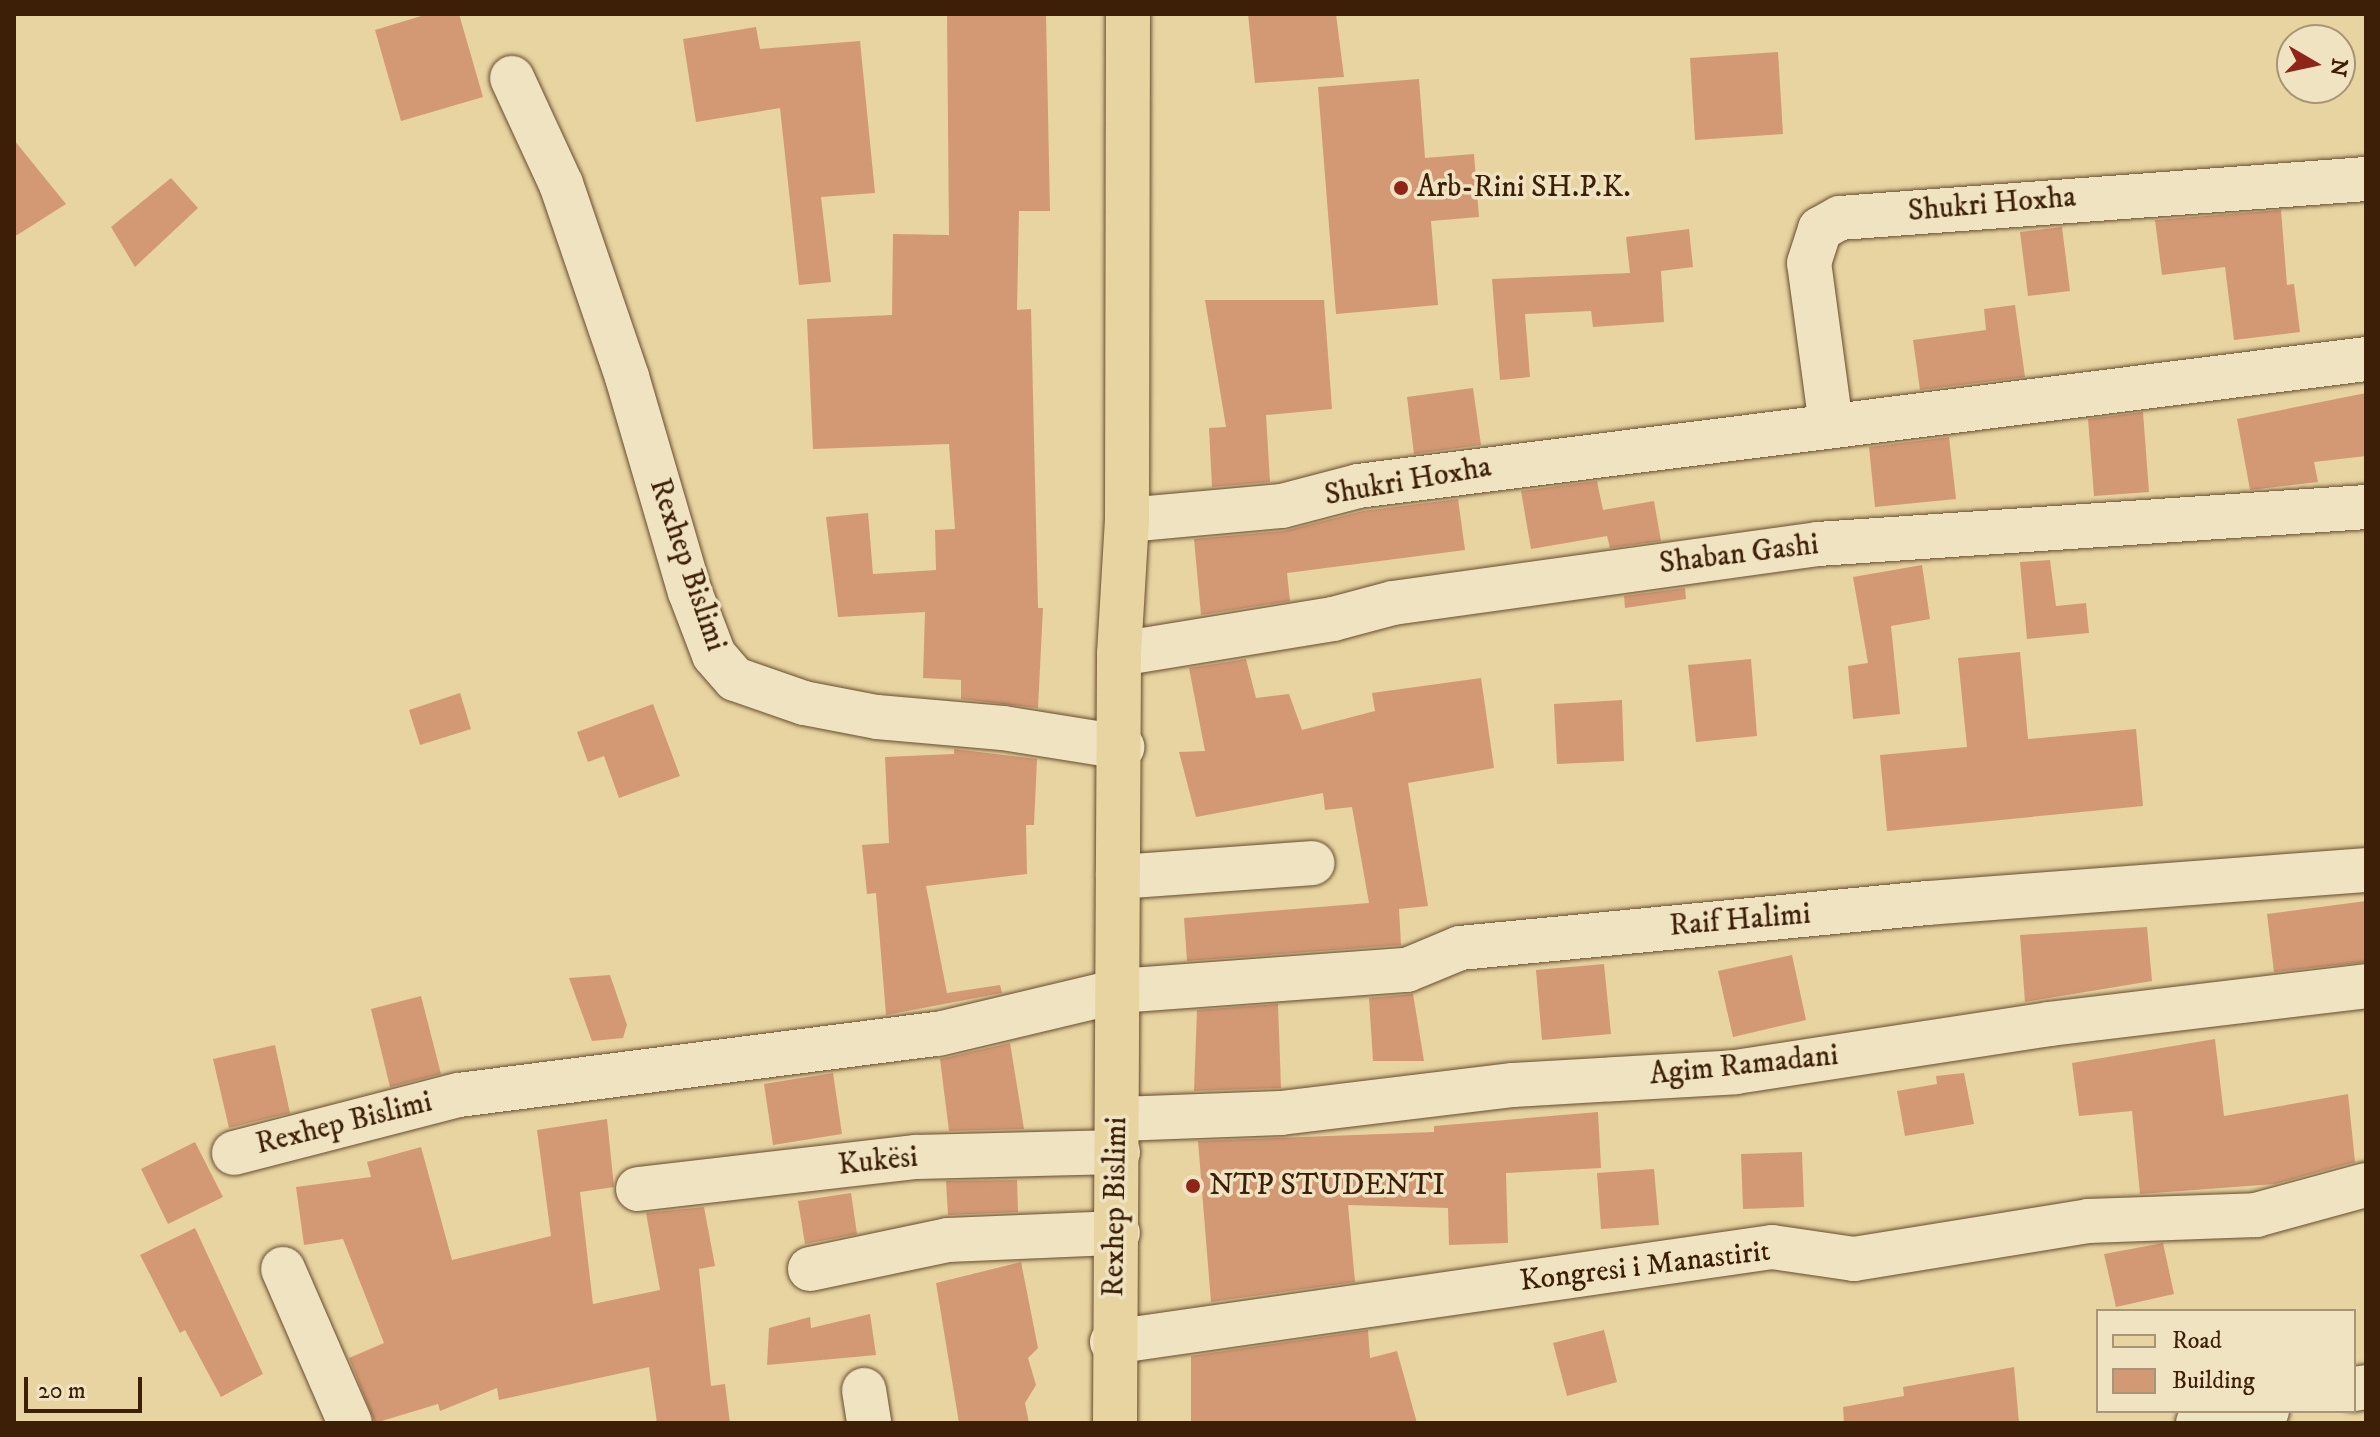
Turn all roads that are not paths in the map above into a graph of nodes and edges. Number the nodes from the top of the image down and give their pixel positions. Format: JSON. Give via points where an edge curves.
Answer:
{"nodes":[{"id":1,"x":1128,"y":14,"type":"edge"},
{"id":2,"x":512,"y":78,"type":"dead end"},
{"id":3,"x":2366,"y":179,"type":"edge"},
{"id":4,"x":2366,"y":359,"type":"edge"},
{"id":5,"x":1831,"y":425,"type":"junction"},
{"id":6,"x":2366,"y":507,"type":"edge"},
{"id":7,"x":1127,"y":520,"type":"junction"},
{"id":8,"x":1119,"y":654,"type":"junction"},
{"id":9,"x":1122,"y":747,"type":"junction"},
{"id":10,"x":1312,"y":863,"type":"dead end"},
{"id":11,"x":2366,"y":870,"type":"edge"},
{"id":12,"x":1118,"y":877,"type":"junction"},
{"id":13,"x":2366,"y":986,"type":"edge"},
{"id":14,"x":1118,"y":991,"type":"junction"},
{"id":15,"x":1118,"y":1135,"type":"junction"},
{"id":16,"x":234,"y":1153,"type":"dead end"},
{"id":17,"x":2366,"y":1185,"type":"edge"},
{"id":18,"x":638,"y":1189,"type":"dead end"},
{"id":19,"x":1118,"y":1233,"type":"junction"},
{"id":20,"x":283,"y":1269,"type":"dead end"},
{"id":21,"x":810,"y":1269,"type":"dead end"},
{"id":22,"x":1112,"y":1342,"type":"junction"},
{"id":23,"x":2256,"y":1413,"type":"edge"},
{"id":24,"x":350,"y":1423,"type":"edge"},
{"id":25,"x":1115,"y":1423,"type":"edge"},
{"id":26,"x":2198,"y":1423,"type":"edge"}],
"edges":[{"from":1,"to":7,"type":"main road","name":"Rexhep Bislimi"},
{"from":2,"to":9,"type":"street","name":"Rexhep Bislimi","via":[[561,184],[627,377],[690,592],[714,655],[735,679],[804,703],[877,717],[1003,728]]},
{"from":3,"to":5,"type":"street","name":"Shukri Hoxha","via":[[1840,218],[1820,229],[1809,263]]},
{"from":4,"to":5,"type":"street","name":"Shukri Hoxha"},
{"from":5,"to":7,"type":"street","name":"Shukri Hoxha","via":[[1358,486],[1282,506]]},
{"from":6,"to":8,"type":"street","name":"Shaban Gashi","via":[[1818,544],[1393,603],[1333,619]]},
{"from":7,"to":8,"type":"main road","name":"Rexhep Bislimi"},
{"from":8,"to":9,"type":"main road","name":"Rexhep Bislimi"},
{"from":9,"to":12,"type":"main road","name":"Rexhep Bislimi"},
{"from":10,"to":12,"type":"street"},
{"from":11,"to":14,"type":"street","name":"Raif Halimi","via":[[1928,903],[1460,948],[1407,970]]},
{"from":12,"to":14,"type":"main road","name":"Rexhep Bislimi"},
{"from":13,"to":15,"type":"street","name":"Agim Ramadani","via":[[2049,1024],[1736,1072],[1513,1085]]},
{"from":14,"to":15,"type":"main road","name":"Rexhep Bislimi"},
{"from":14,"to":16,"type":"street","name":"Rexhep Bislimi","via":[[938,1034],[459,1095]]},
{"from":15,"to":18,"type":"street","name":"Kukësi"},
{"from":15,"to":19,"type":"main road","name":"Rexhep Bislimi"},
{"from":17,"to":22,"type":"street","name":"Kongresi i Manastirit","via":[[2256,1215],[2088,1221],[1854,1259],[1772,1247]]},
{"from":19,"to":21,"type":"street","via":[[948,1240]]},
{"from":19,"to":22,"type":"main road","name":"Rexhep Bislimi"},
{"from":20,"to":24,"type":"street"},
{"from":22,"to":25,"type":"main road","name":"Rexhep Bislimi"},
{"from":23,"to":26,"type":"street"}]}
